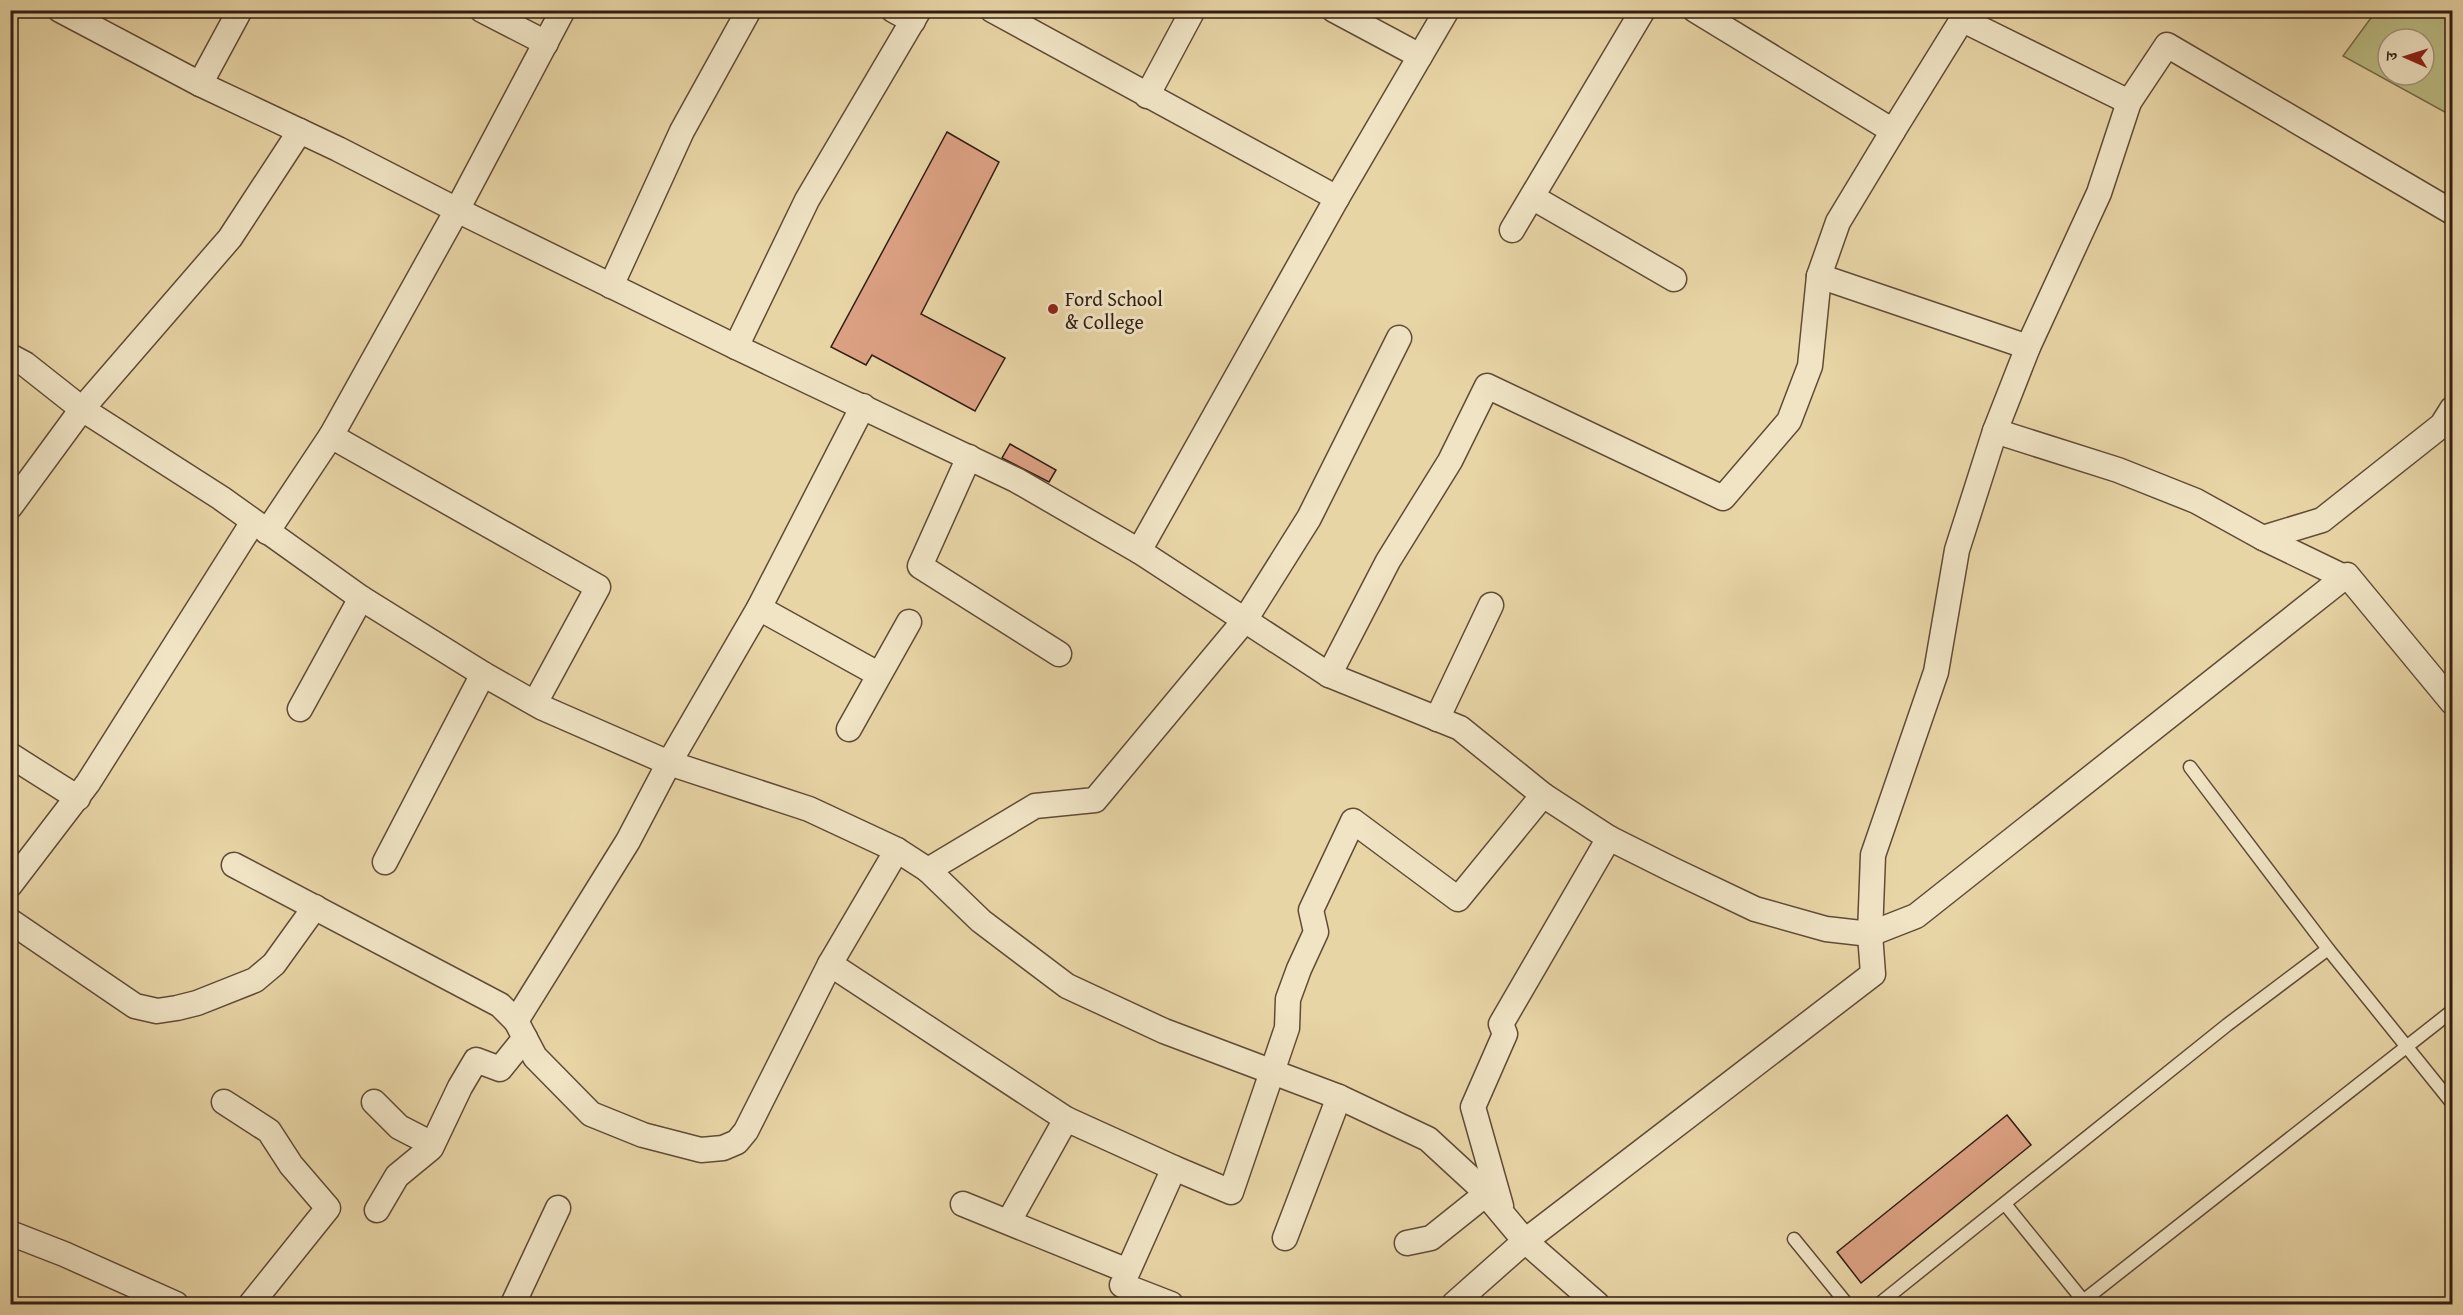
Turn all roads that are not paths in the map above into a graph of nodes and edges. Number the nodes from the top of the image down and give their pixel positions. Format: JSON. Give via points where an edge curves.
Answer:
{"nodes":[{"id":1,"x":240,"y":10,"type":"edge"},
{"id":2,"x":482,"y":10,"type":"edge"},
{"id":3,"x":563,"y":10,"type":"edge"},
{"id":4,"x":749,"y":10,"type":"edge"},
{"id":5,"x":992,"y":10,"type":"edge"},
{"id":6,"x":1193,"y":10,"type":"edge"},
{"id":7,"x":1334,"y":10,"type":"edge"},
{"id":8,"x":1447,"y":10,"type":"edge"},
{"id":9,"x":1643,"y":10,"type":"edge"},
{"id":10,"x":1695,"y":10,"type":"edge"},
{"id":11,"x":69,"y":12,"type":"edge"},
{"id":12,"x":908,"y":14,"type":"edge"},
{"id":13,"x":1966,"y":15,"type":"edge"},
{"id":14,"x":546,"y":43,"type":"junction"},
{"id":15,"x":1420,"y":56,"type":"junction"},
{"id":16,"x":200,"y":84,"type":"junction"},
{"id":17,"x":1147,"y":96,"type":"junction"},
{"id":18,"x":2129,"y":102,"type":"junction"},
{"id":19,"x":300,"y":131,"type":"junction"},
{"id":20,"x":1893,"y":131,"type":"junction"},
{"id":21,"x":1532,"y":197,"type":"junction"},
{"id":22,"x":1337,"y":198,"type":"junction"},
{"id":23,"x":457,"y":210,"type":"junction"},
{"id":24,"x":2452,"y":212,"type":"edge"},
{"id":25,"x":1512,"y":230,"type":"dead end"},
{"id":26,"x":1819,"y":276,"type":"junction"},
{"id":27,"x":1674,"y":279,"type":"dead end"},
{"id":28,"x":611,"y":286,"type":"junction"},
{"id":29,"x":1400,"y":338,"type":"dead end"},
{"id":30,"x":736,"y":347,"type":"junction"},
{"id":31,"x":2028,"y":347,"type":"junction"},
{"id":32,"x":10,"y":356,"type":"edge"},
{"id":33,"x":863,"y":406,"type":"junction"},
{"id":34,"x":82,"y":409,"type":"junction"},
{"id":35,"x":2452,"y":409,"type":"edge"},
{"id":36,"x":1995,"y":431,"type":"junction"},
{"id":37,"x":331,"y":436,"type":"junction"},
{"id":38,"x":969,"y":457,"type":"junction"},
{"id":39,"x":10,"y":507,"type":"edge"},
{"id":40,"x":260,"y":527,"type":"junction"},
{"id":41,"x":2263,"y":538,"type":"junction"},
{"id":42,"x":1139,"y":551,"type":"junction"},
{"id":43,"x":2344,"y":577,"type":"junction"},
{"id":44,"x":362,"y":598,"type":"junction"},
{"id":45,"x":1491,"y":605,"type":"dead end"},
{"id":46,"x":759,"y":608,"type":"junction"},
{"id":47,"x":1245,"y":620,"type":"junction"},
{"id":48,"x":909,"y":622,"type":"dead end"},
{"id":49,"x":1059,"y":654,"type":"dead end"},
{"id":50,"x":483,"y":674,"type":"junction"},
{"id":51,"x":878,"y":675,"type":"junction"},
{"id":52,"x":1329,"y":675,"type":"junction"},
{"id":53,"x":2452,"y":702,"type":"edge"},
{"id":54,"x":535,"y":703,"type":"junction"},
{"id":55,"x":300,"y":710,"type":"dead end"},
{"id":56,"x":1437,"y":719,"type":"junction"},
{"id":57,"x":849,"y":729,"type":"dead end"},
{"id":58,"x":10,"y":755,"type":"edge"},
{"id":59,"x":669,"y":763,"type":"junction"},
{"id":60,"x":2190,"y":767,"type":"dead end"},
{"id":61,"x":1543,"y":795,"type":"junction"},
{"id":62,"x":78,"y":798,"type":"junction"},
{"id":63,"x":1610,"y":838,"type":"junction"},
{"id":64,"x":897,"y":850,"type":"junction"},
{"id":65,"x":385,"y":862,"type":"dead end"},
{"id":66,"x":234,"y":865,"type":"dead end"},
{"id":67,"x":928,"y":870,"type":"junction"},
{"id":68,"x":10,"y":885,"type":"edge"},
{"id":69,"x":315,"y":907,"type":"junction"},
{"id":70,"x":10,"y":921,"type":"edge"},
{"id":71,"x":1870,"y":934,"type":"junction"},
{"id":72,"x":2328,"y":949,"type":"junction"},
{"id":73,"x":830,"y":964,"type":"junction"},
{"id":74,"x":2452,"y":1011,"type":"edge"},
{"id":75,"x":521,"y":1029,"type":"junction"},
{"id":76,"x":2407,"y":1047,"type":"junction"},
{"id":77,"x":1272,"y":1073,"type":"junction"},
{"id":78,"x":1339,"y":1097,"type":"junction"},
{"id":79,"x":224,"y":1102,"type":"dead end"},
{"id":80,"x":374,"y":1102,"type":"dead end"},
{"id":81,"x":2452,"y":1103,"type":"edge"},
{"id":82,"x":1066,"y":1119,"type":"junction"},
{"id":83,"x":432,"y":1144,"type":"junction"},
{"id":84,"x":1174,"y":1168,"type":"junction"},
{"id":85,"x":1486,"y":1194,"type":"junction"},
{"id":86,"x":963,"y":1204,"type":"dead end"},
{"id":87,"x":2005,"y":1204,"type":"junction"},
{"id":88,"x":558,"y":1208,"type":"dead end"},
{"id":89,"x":377,"y":1210,"type":"dead end"},
{"id":90,"x":1504,"y":1216,"type":"junction"},
{"id":91,"x":1009,"y":1221,"type":"junction"},
{"id":92,"x":10,"y":1233,"type":"edge"},
{"id":93,"x":1285,"y":1238,"type":"dead end"},
{"id":94,"x":1794,"y":1239,"type":"dead end"},
{"id":95,"x":1524,"y":1241,"type":"junction"},
{"id":96,"x":1407,"y":1243,"type":"dead end"},
{"id":97,"x":1121,"y":1287,"type":"edge"},
{"id":98,"x":2085,"y":1303,"type":"edge"},
{"id":99,"x":176,"y":1305,"type":"edge"},
{"id":100,"x":251,"y":1305,"type":"edge"},
{"id":101,"x":513,"y":1305,"type":"edge"},
{"id":102,"x":1171,"y":1305,"type":"edge"},
{"id":103,"x":1454,"y":1305,"type":"edge"},
{"id":104,"x":1597,"y":1305,"type":"edge"},
{"id":105,"x":1847,"y":1305,"type":"edge"},
{"id":106,"x":1879,"y":1305,"type":"edge"}],
"edges":[{"from":1,"to":16,"type":"street"},
{"from":2,"to":14,"type":"street"},
{"from":3,"to":14,"type":"street"},
{"from":4,"to":28,"type":"street","via":[[682,130]]},
{"from":5,"to":17,"type":"street"},
{"from":6,"to":17,"type":"street"},
{"from":7,"to":15,"type":"street"},
{"from":8,"to":15,"type":"street"},
{"from":9,"to":21,"type":"street"},
{"from":10,"to":20,"type":"street"},
{"from":11,"to":16,"type":"street"},
{"from":12,"to":30,"type":"street","via":[[807,200]]},
{"from":13,"to":18,"type":"street"},
{"from":13,"to":20,"type":"street"},
{"from":14,"to":23,"type":"street"},
{"from":15,"to":22,"type":"street"},
{"from":16,"to":19,"type":"street"},
{"from":17,"to":22,"type":"street"},
{"from":18,"to":24,"type":"street","via":[[2167,45]]},
{"from":18,"to":31,"type":"street","via":[[2099,193]]},
{"from":19,"to":23,"type":"street"},
{"from":19,"to":34,"type":"street","via":[[230,238]]},
{"from":20,"to":26,"type":"street","via":[[1838,222]]},
{"from":21,"to":25,"type":"street"},
{"from":21,"to":27,"type":"street"},
{"from":22,"to":42,"type":"street"},
{"from":23,"to":28,"type":"street"},
{"from":23,"to":37,"type":"street"},
{"from":26,"to":31,"type":"street"},
{"from":26,"to":52,"type":"street","via":[[1810,366],[1789,421],[1723,498],[1487,386],[1450,461],[1388,561]]},
{"from":28,"to":30,"type":"street"},
{"from":29,"to":47,"type":"street","via":[[1309,518]]},
{"from":30,"to":33,"type":"street"},
{"from":31,"to":36,"type":"street"},
{"from":32,"to":34,"type":"street"},
{"from":33,"to":38,"type":"street"},
{"from":33,"to":46,"type":"street"},
{"from":34,"to":39,"type":"street"},
{"from":34,"to":40,"type":"street"},
{"from":35,"to":41,"type":"street","via":[[2442,425],[2322,520]]},
{"from":36,"to":41,"type":"street","via":[[2118,470],[2196,501]]},
{"from":36,"to":71,"type":"street","via":[[1957,550],[1936,672],[1873,855]]},
{"from":37,"to":40,"type":"street"},
{"from":37,"to":54,"type":"street","via":[[598,587]]},
{"from":38,"to":42,"type":"street"},
{"from":38,"to":49,"type":"street","via":[[920,566]]},
{"from":40,"to":44,"type":"street"},
{"from":40,"to":62,"type":"street"},
{"from":41,"to":43,"type":"street"},
{"from":42,"to":47,"type":"street"},
{"from":43,"to":53,"type":"street","via":[[2347,575]]},
{"from":43,"to":71,"type":"street","via":[[1916,916]]},
{"from":44,"to":50,"type":"street"},
{"from":44,"to":55,"type":"street"},
{"from":45,"to":56,"type":"street"},
{"from":46,"to":51,"type":"street"},
{"from":46,"to":59,"type":"street"},
{"from":47,"to":52,"type":"street"},
{"from":47,"to":67,"type":"street","via":[[1095,800],[1035,806]]},
{"from":48,"to":51,"type":"street"},
{"from":50,"to":54,"type":"street"},
{"from":50,"to":65,"type":"street"},
{"from":51,"to":57,"type":"street"},
{"from":52,"to":56,"type":"street"},
{"from":54,"to":59,"type":"street"},
{"from":56,"to":61,"type":"street","via":[[1460,728]]},
{"from":58,"to":62,"type":"street"},
{"from":59,"to":64,"type":"street","via":[[809,809]]},
{"from":59,"to":75,"type":"street"},
{"from":60,"to":72,"type":"lane"},
{"from":61,"to":63,"type":"street"},
{"from":61,"to":77,"type":"street","via":[[1458,899],[1353,821],[1311,910],[1317,932],[1288,999],[1287,1028]]},
{"from":62,"to":68,"type":"street"},
{"from":63,"to":71,"type":"street","via":[[1755,909],[1826,929]]},
{"from":63,"to":90,"type":"street","via":[[1501,1024],[1505,1034],[1473,1107]]},
{"from":64,"to":67,"type":"street"},
{"from":64,"to":73,"type":"street"},
{"from":66,"to":69,"type":"street"},
{"from":67,"to":77,"type":"street","via":[[981,921],[1067,986],[1164,1031]]},
{"from":69,"to":70,"type":"street","via":[[274,964],[255,980],[197,1003],[157,1011],[135,1006]]},
{"from":69,"to":75,"type":"street","via":[[479,992],[500,1005]]},
{"from":71,"to":95,"type":"street","via":[[1874,974]]},
{"from":72,"to":76,"type":"lane"},
{"from":72,"to":87,"type":"lane"},
{"from":73,"to":75,"type":"street","via":[[746,1131],[723,1148],[701,1150],[643,1135],[591,1114],[535,1057]]},
{"from":73,"to":82,"type":"street"},
{"from":74,"to":76,"type":"lane"},
{"from":75,"to":83,"type":"street","via":[[500,1069],[476,1060]]},
{"from":76,"to":81,"type":"lane"},
{"from":76,"to":98,"type":"lane"},
{"from":77,"to":78,"type":"street"},
{"from":77,"to":84,"type":"street","via":[[1231,1192]]},
{"from":78,"to":85,"type":"street","via":[[1428,1139]]},
{"from":78,"to":93,"type":"street"},
{"from":79,"to":100,"type":"street","via":[[269,1131],[291,1165],[328,1208]]},
{"from":80,"to":83,"type":"street","via":[[399,1127]]},
{"from":82,"to":84,"type":"street"},
{"from":82,"to":91,"type":"street"},
{"from":83,"to":89,"type":"street","via":[[397,1176]]},
{"from":84,"to":97,"type":"street"},
{"from":85,"to":90,"type":"street"},
{"from":85,"to":96,"type":"street","via":[[1431,1238]]},
{"from":86,"to":91,"type":"street"},
{"from":87,"to":98,"type":"lane"},
{"from":87,"to":106,"type":"lane"},
{"from":88,"to":101,"type":"street"},
{"from":90,"to":95,"type":"street"},
{"from":91,"to":97,"type":"street"},
{"from":92,"to":99,"type":"street"},
{"from":94,"to":105,"type":"lane"},
{"from":95,"to":103,"type":"street"},
{"from":95,"to":104,"type":"street"},
{"from":97,"to":102,"type":"street"}]}
